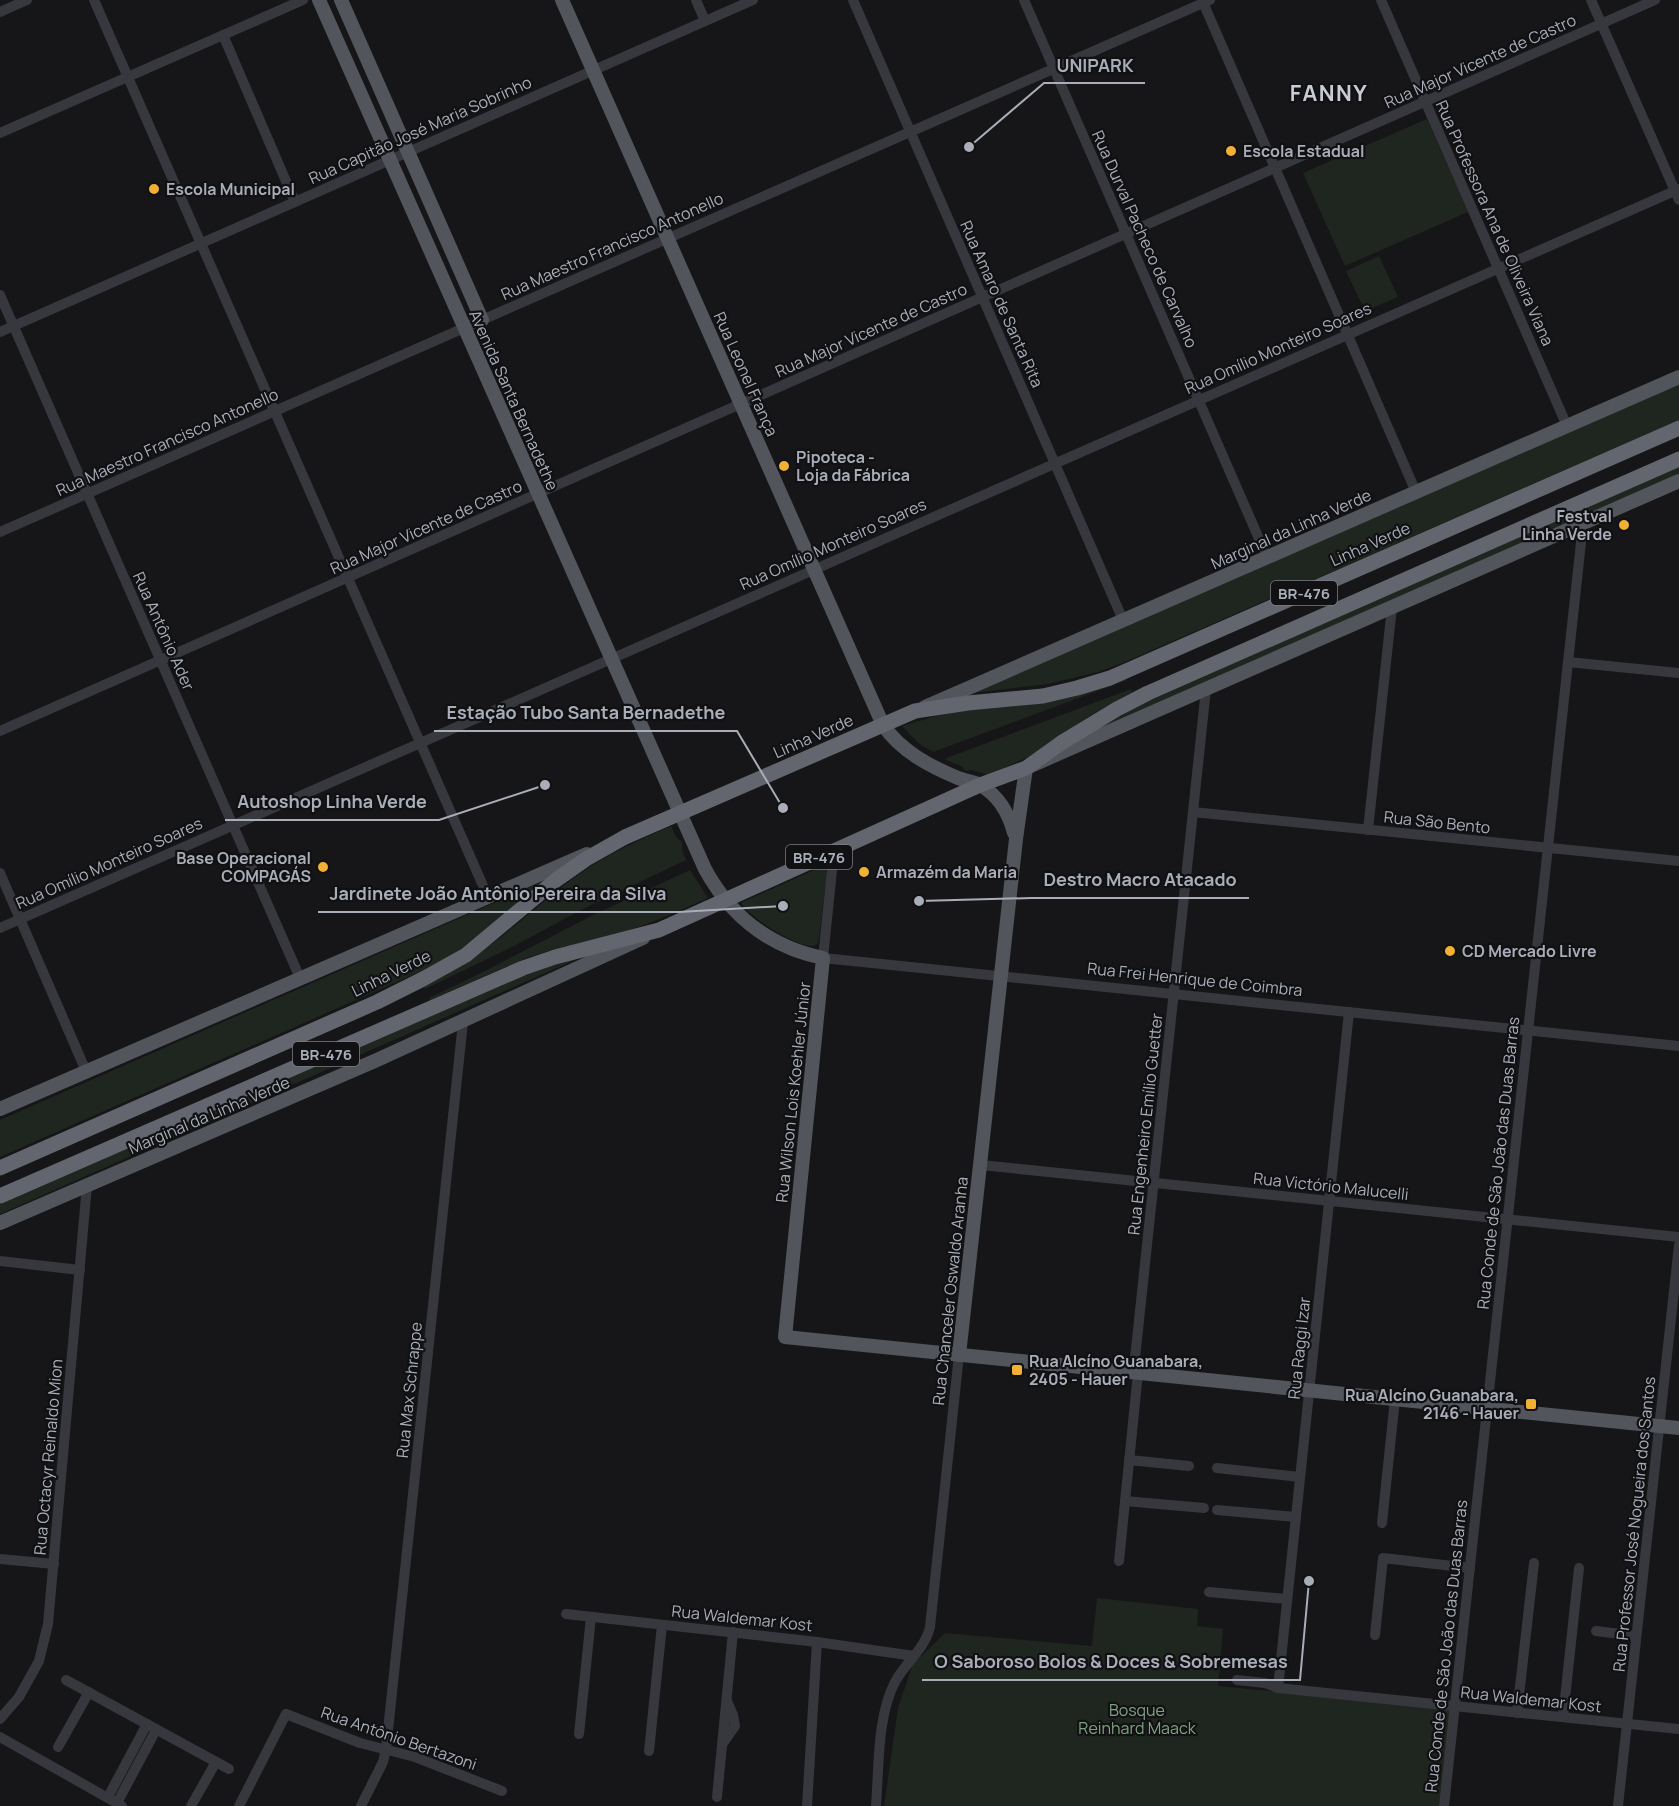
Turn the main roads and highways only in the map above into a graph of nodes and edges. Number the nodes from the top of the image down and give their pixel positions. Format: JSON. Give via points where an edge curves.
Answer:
{"nodes":[{"id":1,"x":319,"y":0,"type":"edge"},
{"id":2,"x":341,"y":0,"type":"edge"},
{"id":3,"x":562,"y":0,"type":"edge"},
{"id":4,"x":482,"y":320,"type":"road end"},
{"id":5,"x":1679,"y":376,"type":"edge"},
{"id":6,"x":1679,"y":428,"type":"edge"},
{"id":7,"x":1679,"y":459,"type":"edge"},
{"id":8,"x":1679,"y":482,"type":"edge"},
{"id":9,"x":915,"y":711,"type":"junction"},
{"id":10,"x":883,"y":725,"type":"junction"},
{"id":11,"x":1026,"y":768,"type":"junction"},
{"id":12,"x":980,"y":785,"type":"junction"},
{"id":13,"x":679,"y":814,"type":"junction"},
{"id":14,"x":625,"y":837,"type":"junction"},
{"id":15,"x":1016,"y":839,"type":"junction"},
{"id":16,"x":724,"y":901,"type":"junction"},
{"id":17,"x":659,"y":930,"type":"junction"},
{"id":18,"x":823,"y":957,"type":"joint"},
{"id":19,"x":0,"y":1109,"type":"edge"},
{"id":20,"x":0,"y":1168,"type":"edge"},
{"id":21,"x":0,"y":1196,"type":"edge"},
{"id":22,"x":0,"y":1223,"type":"edge"},
{"id":23,"x":959,"y":1355,"type":"junction"},
{"id":24,"x":1679,"y":1428,"type":"edge"}],
"edges":[{"from":1,"to":13,"type":"main road","name":"Avenida Santa Bernadethe"},
{"from":2,"to":4,"type":"main road","name":"Avenida Santa Bernadethe"},
{"from":3,"to":10,"type":"main road","name":"Rua Leonel França"},
{"from":5,"to":9,"type":"main road","name":"Marginal da Linha Verde"},
{"from":6,"to":9,"type":"highway","name":"Linha Verde","number":"BR-476","via":[[1110,678],[1051,694]]},
{"from":7,"to":11,"type":"highway","number":"BR-476","via":[[1148,693],[1108,714]]},
{"from":8,"to":11,"type":"main road"},
{"from":9,"to":10,"type":"highway","name":"Linha Verde","number":"BR-476"},
{"from":10,"to":12,"type":"main road","name":"Rua Leonel França","via":[[899,744],[921,760]]},
{"from":10,"to":13,"type":"highway","name":"Linha Verde","number":"BR-476"},
{"from":11,"to":12,"type":"highway","number":"BR-476"},
{"from":11,"to":15,"type":"main road","name":"Rua Chanceler Oswaldo Aranha"},
{"from":12,"to":15,"type":"main road","name":"Rua Leonel França","via":[[1002,804]]},
{"from":12,"to":16,"type":"highway","number":"BR-476"},
{"from":13,"to":14,"type":"highway","name":"Linha Verde","number":"BR-476"},
{"from":13,"to":16,"type":"main road","name":"Avenida Santa Bernadethe"},
{"from":14,"to":19,"type":"main road"},
{"from":14,"to":20,"type":"highway","name":"Linha Verde","number":"BR-476","via":[[556,880],[466,955],[423,979]]},
{"from":15,"to":23,"type":"main road","name":"Rua Chanceler Oswaldo Aranha"},
{"from":16,"to":17,"type":"highway","number":"BR-476"},
{"from":16,"to":18,"type":"main road","name":"Rua Frei Henrique de Coimbra","via":[[775,941]]},
{"from":17,"to":21,"type":"highway","number":"BR-476","via":[[523,968]]},
{"from":17,"to":22,"type":"main road","name":"Marginal da Linha Verde","via":[[462,1022]]},
{"from":18,"to":23,"type":"main road","name":"Rua Wilson Lois Koehler Júnior","via":[[785,1337]]},
{"from":23,"to":24,"type":"main road"}]}
